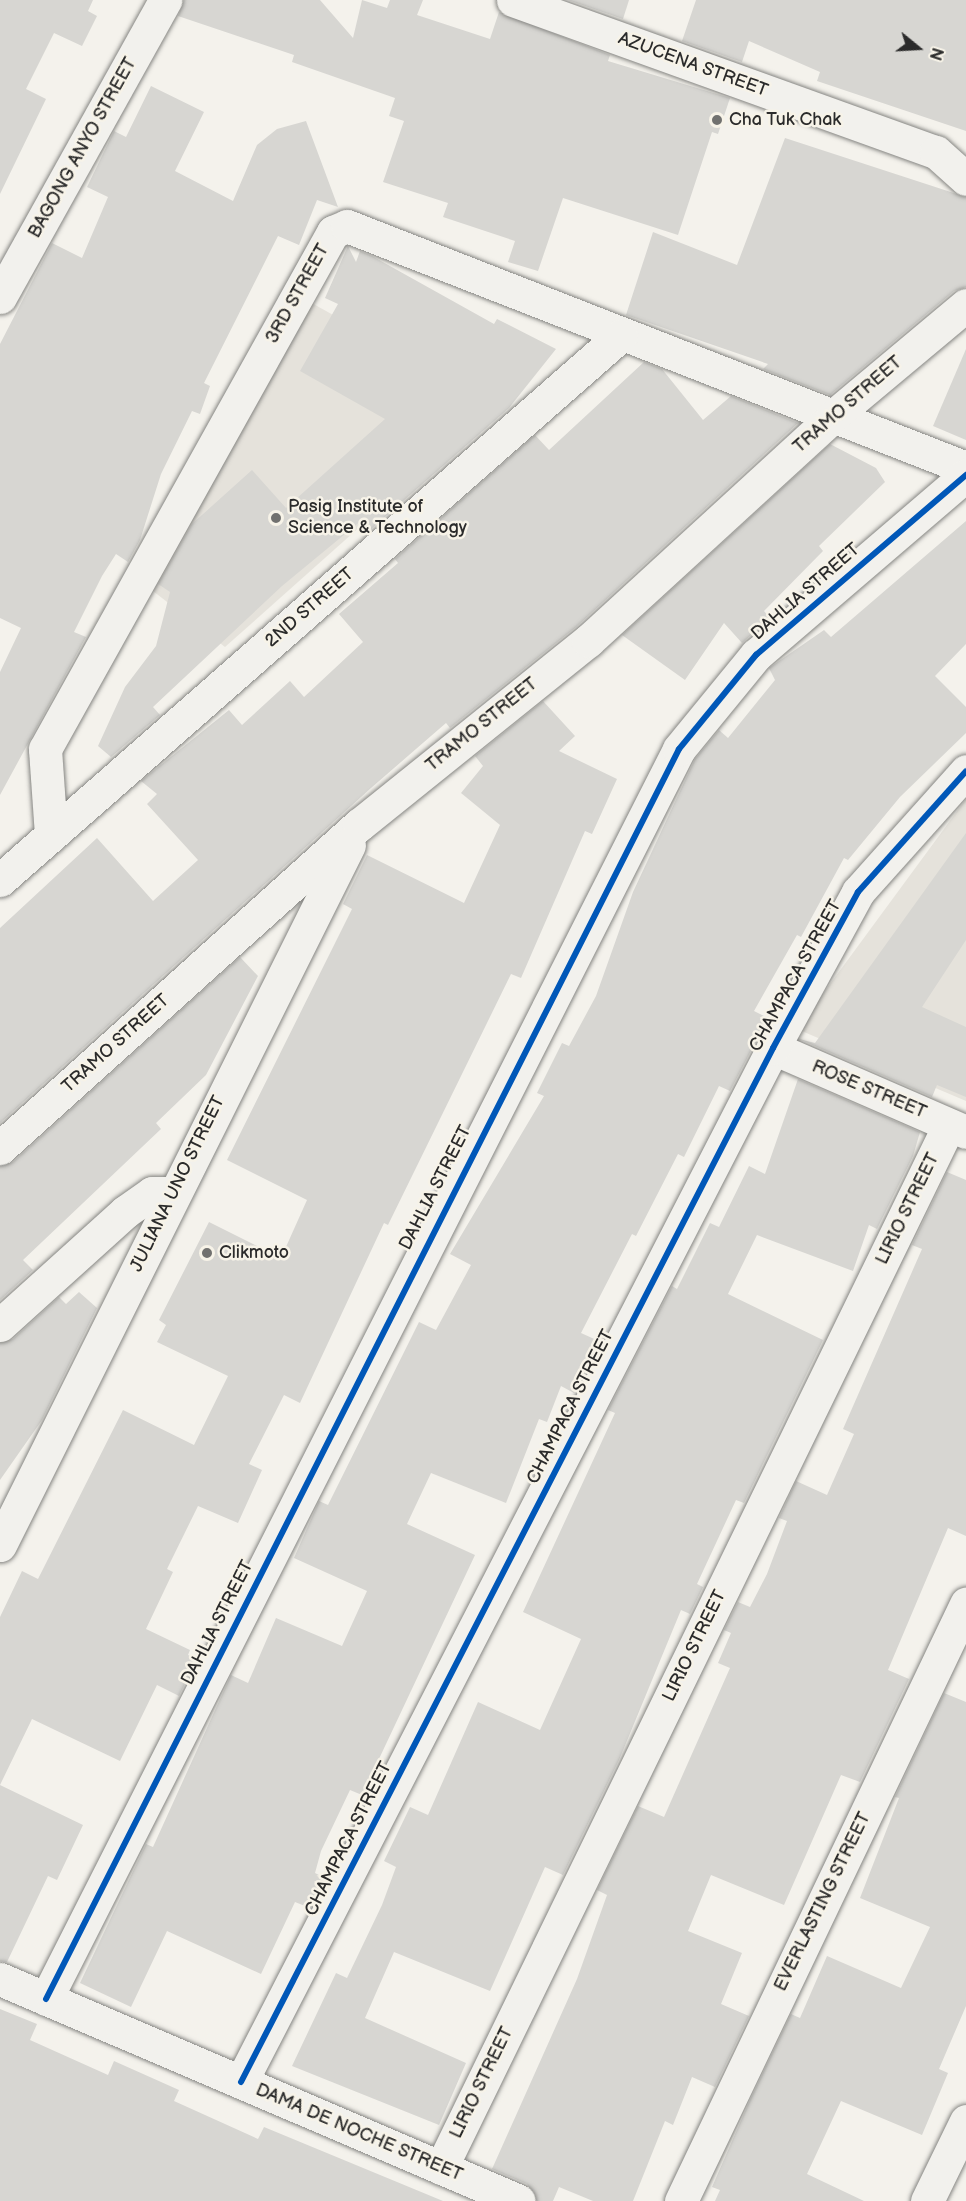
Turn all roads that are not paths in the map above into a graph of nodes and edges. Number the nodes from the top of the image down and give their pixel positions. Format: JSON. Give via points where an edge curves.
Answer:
{"nodes":[{"id":1,"x":165,"y":0,"type":"edge"},
{"id":2,"x":513,"y":0,"type":"edge"},
{"id":3,"x":966,"y":179,"type":"edge"},
{"id":4,"x":0,"y":297,"type":"edge"},
{"id":5,"x":966,"y":305,"type":"edge"},
{"id":6,"x":621,"y":335,"type":"junction"},
{"id":7,"x":831,"y":418,"type":"junction"},
{"id":8,"x":966,"y":468,"type":"edge"},
{"id":9,"x":966,"y":475,"type":"edge"},
{"id":10,"x":966,"y":771,"type":"edge"},
{"id":11,"x":359,"y":825,"type":"junction"},
{"id":12,"x":51,"y":835,"type":"junction"},
{"id":13,"x":0,"y":880,"type":"edge"},
{"id":14,"x":772,"y":1048,"type":"junction"},
{"id":15,"x":957,"y":1128,"type":"edge"},
{"id":16,"x":0,"y":1148,"type":"edge"},
{"id":17,"x":174,"y":1193,"type":"junction"},
{"id":18,"x":0,"y":1325,"type":"edge"},
{"id":19,"x":0,"y":1545,"type":"edge"},
{"id":20,"x":966,"y":1604,"type":"edge"},
{"id":21,"x":0,"y":1979,"type":"edge"},
{"id":22,"x":46,"y":1999,"type":"junction"},
{"id":23,"x":242,"y":2082,"type":"junction"},
{"id":24,"x":966,"y":2121,"type":"edge"},
{"id":25,"x":441,"y":2168,"type":"junction"},
{"id":26,"x":519,"y":2201,"type":"edge"},
{"id":27,"x":681,"y":2201,"type":"edge"},
{"id":28,"x":927,"y":2201,"type":"edge"}],
"edges":[{"from":1,"to":4,"type":"street","name":"BAGONG ANYO STREET"},
{"from":2,"to":3,"type":"street","name":"AZUCENA STREET","via":[[936,152]]},
{"from":5,"to":7,"type":"street","name":"TRAMO STREET"},
{"from":6,"to":7,"type":"street","name":"3RD STREET"},
{"from":6,"to":12,"type":"street","name":"2ND STREET"},
{"from":6,"to":12,"type":"street","name":"3RD STREET","via":[[361,228],[347,226],[333,232],[45,749]]},
{"from":7,"to":8,"type":"street","name":"3RD STREET"},
{"from":7,"to":11,"type":"street","name":"TRAMO STREET","via":[[588,641]]},
{"from":9,"to":22,"type":"street","name":"DAHLIA STREET","via":[[756,655],[679,749]]},
{"from":10,"to":14,"type":"street","name":"CHAMPACA STREET","via":[[858,892]]},
{"from":11,"to":16,"type":"street","name":"TRAMO STREET"},
{"from":11,"to":17,"type":"street","name":"JULIANA UNO STREET"},
{"from":12,"to":13,"type":"street","name":"2ND STREET"},
{"from":14,"to":15,"type":"street","name":"ROSE STREET"},
{"from":14,"to":23,"type":"street","name":"CHAMPACA STREET"},
{"from":15,"to":25,"type":"street","name":"LIRIO STREET"},
{"from":17,"to":18,"type":"street","via":[[152,1193],[125,1212]]},
{"from":17,"to":19,"type":"street","name":"JULIANA UNO STREET"},
{"from":20,"to":27,"type":"street","name":"EVERLASTING STREET"},
{"from":21,"to":22,"type":"street","name":"DAMA DE NOCHE STREET"},
{"from":22,"to":23,"type":"street","name":"DAMA DE NOCHE STREET"},
{"from":23,"to":25,"type":"street","name":"DAMA DE NOCHE STREET"},
{"from":24,"to":28,"type":"street"},
{"from":25,"to":26,"type":"street","name":"DAMA DE NOCHE STREET"}]}
